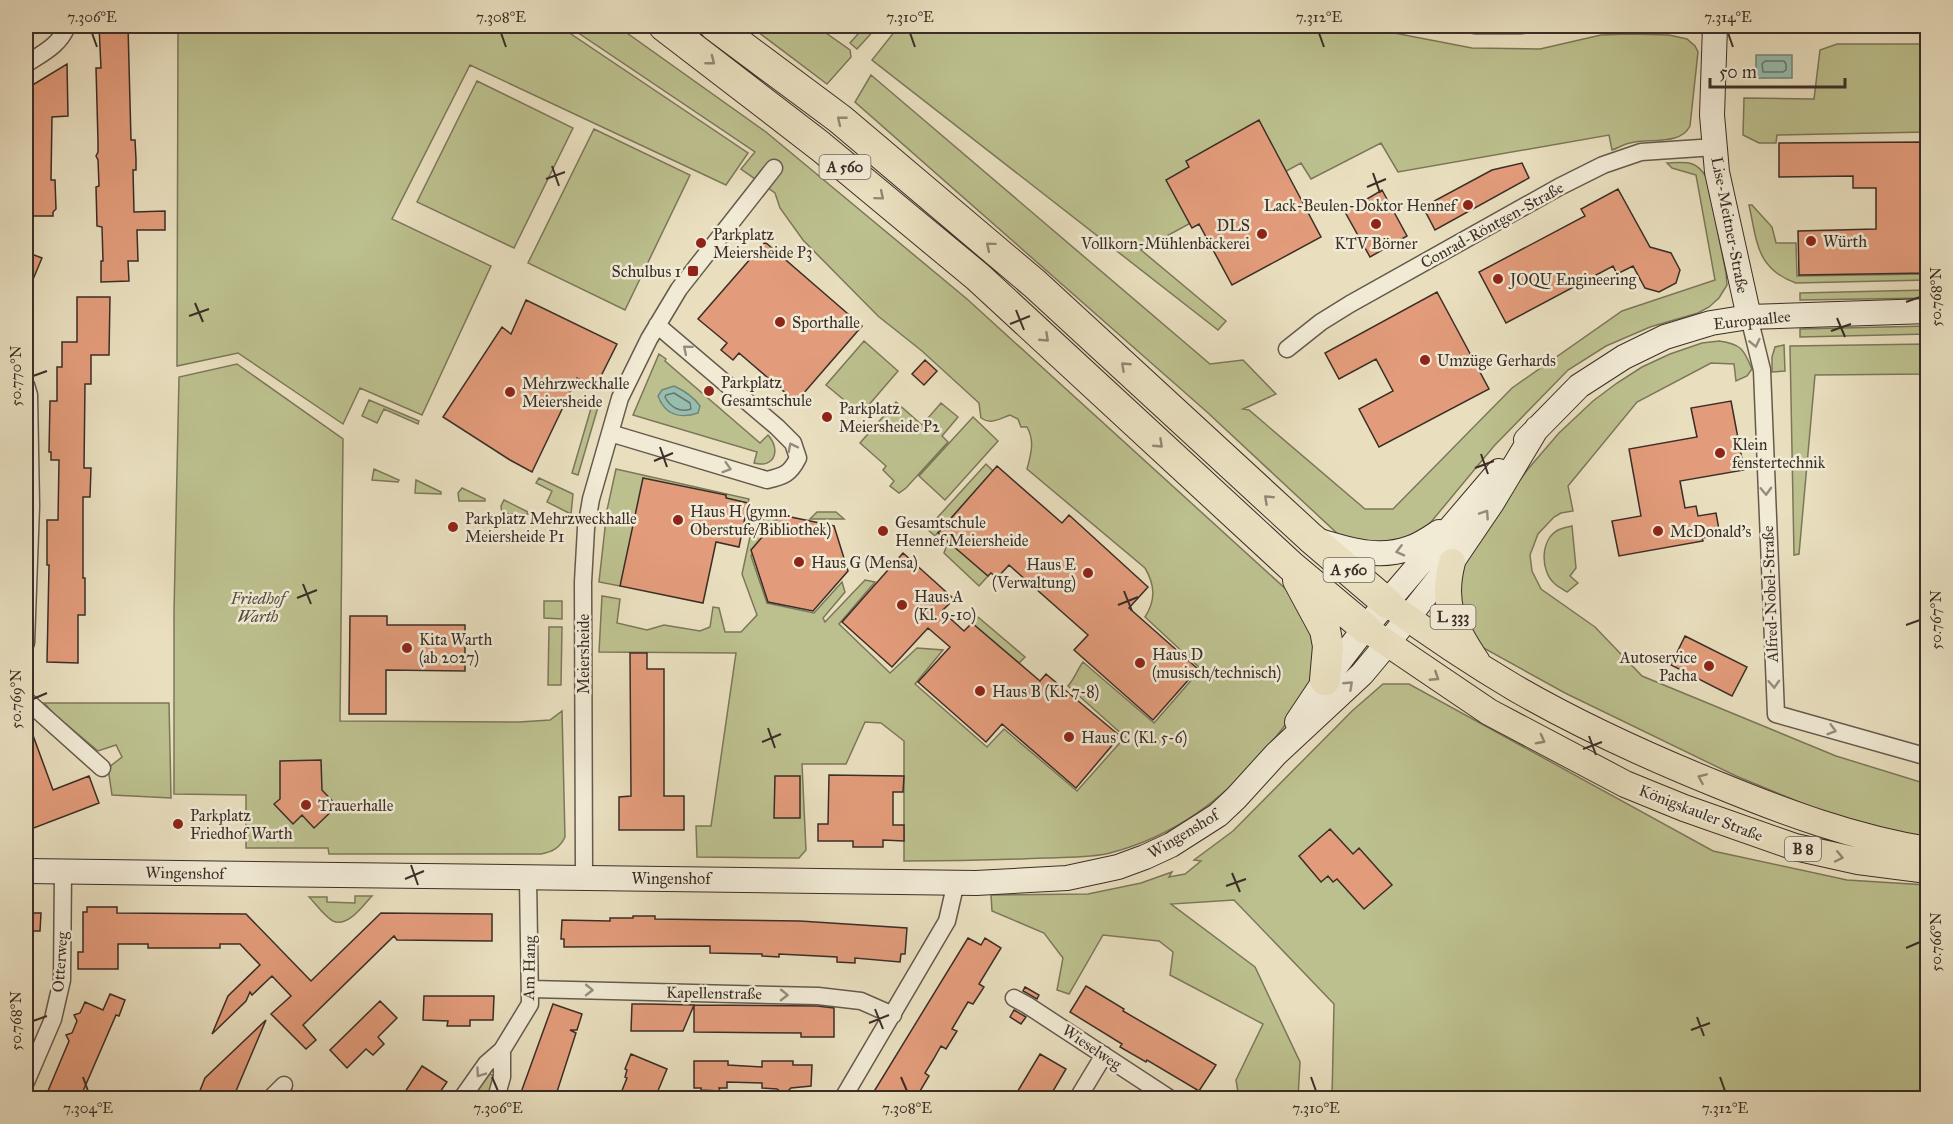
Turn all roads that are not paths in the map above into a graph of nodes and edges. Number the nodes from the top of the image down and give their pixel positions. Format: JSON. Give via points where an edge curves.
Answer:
{"nodes":[{"id":1,"x":68,"y":26,"type":"edge"},
{"id":2,"x":664,"y":26,"type":"edge"},
{"id":3,"x":715,"y":26,"type":"edge"},
{"id":4,"x":1715,"y":26,"type":"edge"},
{"id":5,"x":26,"y":64,"type":"edge"},
{"id":6,"x":1714,"y":147,"type":"junction"},
{"id":7,"x":774,"y":168,"type":"dead end"},
{"id":8,"x":1928,"y":311,"type":"edge"},
{"id":9,"x":1749,"y":317,"type":"junction"},
{"id":10,"x":657,"y":325,"type":"junction"},
{"id":11,"x":1287,"y":349,"type":"dead end"},
{"id":12,"x":26,"y":385,"type":"edge"},
{"id":13,"x":1537,"y":428,"type":"junction"},
{"id":14,"x":610,"y":433,"type":"junction"},
{"id":15,"x":1452,"y":525,"type":"junction"},
{"id":16,"x":1311,"y":538,"type":"junction"},
{"id":17,"x":1452,"y":562,"type":"junction"},
{"id":18,"x":1291,"y":567,"type":"junction"},
{"id":19,"x":1397,"y":610,"type":"junction"},
{"id":20,"x":1376,"y":636,"type":"junction"},
{"id":21,"x":26,"y":643,"type":"edge"},
{"id":22,"x":1480,"y":667,"type":"junction"},
{"id":23,"x":1324,"y":680,"type":"junction"},
{"id":24,"x":26,"y":700,"type":"edge"},
{"id":25,"x":1276,"y":754,"type":"junction"},
{"id":26,"x":1928,"y":757,"type":"edge"},
{"id":27,"x":102,"y":768,"type":"dead end"},
{"id":28,"x":1928,"y":850,"type":"edge"},
{"id":29,"x":1928,"y":870,"type":"edge"},
{"id":30,"x":26,"y":871,"type":"edge"},
{"id":31,"x":63,"y":871,"type":"junction"},
{"id":32,"x":528,"y":878,"type":"junction"},
{"id":33,"x":584,"y":878,"type":"junction"},
{"id":34,"x":956,"y":882,"type":"junction"},
{"id":35,"x":531,"y":989,"type":"junction"},
{"id":36,"x":1014,"y":998,"type":"dead end"},
{"id":37,"x":893,"y":1015,"type":"junction"},
{"id":38,"x":502,"y":1050,"type":"junction"},
{"id":39,"x":1104,"y":1055,"type":"junction"},
{"id":40,"x":26,"y":1082,"type":"edge"},
{"id":41,"x":284,"y":1085,"type":"dead end"},
{"id":42,"x":271,"y":1098,"type":"edge"},
{"id":43,"x":462,"y":1098,"type":"edge"},
{"id":44,"x":495,"y":1098,"type":"edge"},
{"id":45,"x":843,"y":1098,"type":"edge"},
{"id":46,"x":1078,"y":1098,"type":"edge"},
{"id":47,"x":1169,"y":1098,"type":"edge"}],
"edges":[{"from":1,"to":5,"type":"street","via":[[56,44]]},
{"from":2,"to":18,"type":"highway","number":"A 560","one_way":true,"via":[[820,146],[978,277]]},
{"from":16,"to":3,"type":"highway","number":"A 560","one_way":true,"via":[[1035,284],[840,119]]},
{"from":4,"to":6,"type":"main road","name":"Lise-Meitner-Straße"},
{"from":6,"to":9,"type":"main road","name":"Lise-Meitner-Straße"},
{"from":6,"to":11,"type":"street","name":"Conrad-Röntgen-Straße","via":[[1641,152],[1603,165],[1350,304]]},
{"from":7,"to":10,"type":"street","name":"Meiersheide","via":[[679,290]]},
{"from":8,"to":9,"type":"main road","name":"Europaallee","number":"L 333"},
{"from":9,"to":13,"type":"main road","name":"Europaallee","number":"L 333","via":[[1665,337],[1624,357],[1579,386]]},
{"from":9,"to":26,"type":"street","name":"Alfred-Nobel-Straße","one_way":true,"via":[[1762,370],[1776,714]]},
{"from":10,"to":14,"type":"street","name":"Meiersheide","via":[[620,398]]},
{"from":14,"to":10,"type":"street","one_way":true,"via":[[767,480],[782,477],[798,458],[793,443],[777,427]]},
{"from":12,"to":21,"type":"street","via":[[31,506]]},
{"from":13,"to":15,"type":"main road","name":"Europaallee","number":"L 333"},
{"from":17,"to":13,"type":"main road","name":"Europaallee","number":"L 333","one_way":true},
{"from":14,"to":33,"type":"street","name":"Meiersheide","via":[[586,528]]},
{"from":15,"to":16,"type":"main road","one_way":true,"via":[[1412,548],[1384,555]]},
{"from":15,"to":19,"type":"main road","name":"Europaallee","number":"L 333"},
{"from":16,"to":19,"type":"highway","number":"A 560"},
{"from":17,"to":19,"type":"main road","name":"Europaallee","number":"L 333"},
{"from":17,"to":22,"type":"main road","number":"L 333","via":[[1447,581],[1448,601],[1458,629]]},
{"from":18,"to":20,"type":"highway","number":"A 560"},
{"from":18,"to":23,"type":"highway","via":[[1324,630],[1328,646]]},
{"from":19,"to":20,"type":"main road","name":"Europaallee","number":"L 333"},
{"from":19,"to":22,"type":"main road","number":"B 8"},
{"from":20,"to":23,"type":"main road","name":"Wingenshof"},
{"from":25,"to":20,"type":"main road","name":"Wingenshof","one_way":true,"via":[[1362,674]]},
{"from":20,"to":29,"type":"main road","name":"Königskauler Straße","number":"B 8","one_way":true,"via":[[1489,712],[1625,784],[1772,841],[1858,861]]},
{"from":28,"to":22,"type":"main road","name":"Königskauler Straße","number":"B 8","one_way":true,"via":[[1887,843],[1755,800],[1648,755]]},
{"from":23,"to":25,"type":"main road","name":"Wingenshof"},
{"from":24,"to":27,"type":"street"},
{"from":25,"to":34,"type":"main road","name":"Wingenshof","via":[[1218,815],[1145,857],[1067,878]]},
{"from":30,"to":31,"type":"main road","name":"Wingenshof"},
{"from":31,"to":32,"type":"main road","name":"Wingenshof"},
{"from":31,"to":40,"type":"street","name":"Otterweg","via":[[62,980],[53,1019]]},
{"from":32,"to":33,"type":"main road","name":"Wingenshof"},
{"from":32,"to":35,"type":"street","name":"Am Hang"},
{"from":33,"to":34,"type":"main road","name":"Wingenshof"},
{"from":34,"to":37,"type":"street","via":[[947,921]]},
{"from":35,"to":37,"type":"street","name":"Kapellenstraße","one_way":true,"via":[[818,996],[861,1001]]},
{"from":35,"to":38,"type":"street","name":"Am Hang","via":[[530,1004]]},
{"from":36,"to":39,"type":"street","name":"Wieselweg"},
{"from":37,"to":45,"type":"street"},
{"from":38,"to":43,"type":"street","name":"Am Hang","one_way":true,"via":[[486,1064]]},
{"from":38,"to":44,"type":"street","name":"Am Hang","via":[[502,1077]]},
{"from":39,"to":46,"type":"street"},
{"from":39,"to":47,"type":"street","name":"Wieselweg"},
{"from":41,"to":42,"type":"street"}]}
